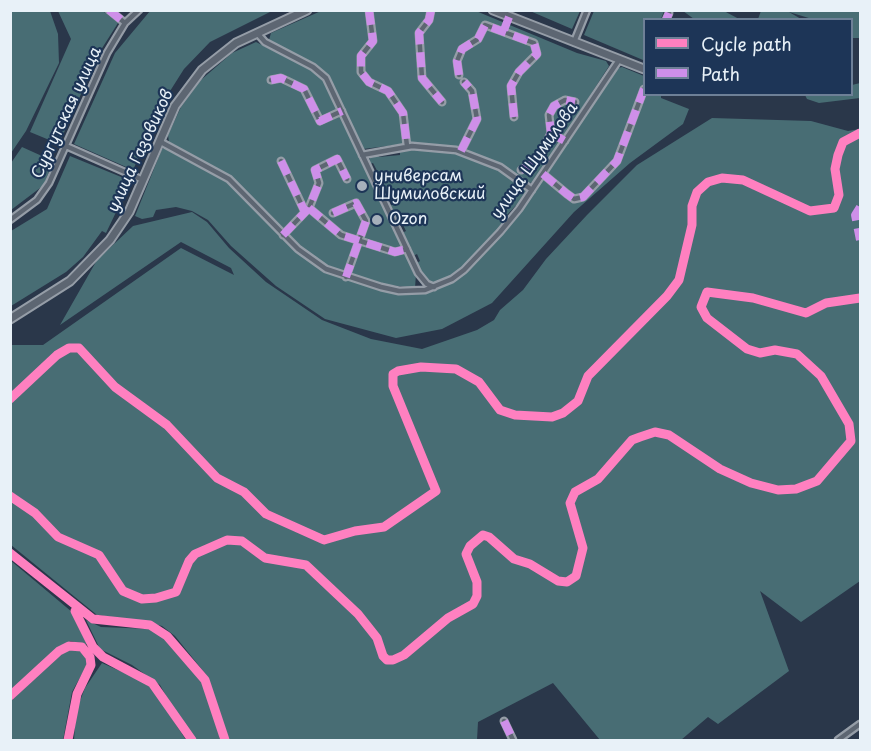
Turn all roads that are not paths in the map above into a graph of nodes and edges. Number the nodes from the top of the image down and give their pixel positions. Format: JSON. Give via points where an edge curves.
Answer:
{"nodes":[{"id":1,"x":109,"y":10,"type":"edge"},
{"id":2,"x":139,"y":10,"type":"edge"},
{"id":3,"x":307,"y":10,"type":"edge"},
{"id":4,"x":369,"y":10,"type":"edge"},
{"id":5,"x":430,"y":10,"type":"edge"},
{"id":6,"x":493,"y":10,"type":"edge"},
{"id":7,"x":587,"y":10,"type":"edge"},
{"id":8,"x":669,"y":13,"type":"dead end"},
{"id":9,"x":509,"y":17,"type":"junction"},
{"id":10,"x":667,"y":18,"type":"edge"},
{"id":11,"x":125,"y":23,"type":"junction"},
{"id":12,"x":504,"y":30,"type":"junction"},
{"id":13,"x":257,"y":33,"type":"junction"},
{"id":14,"x":574,"y":42,"type":"junction"},
{"id":15,"x":619,"y":60,"type":"junction"},
{"id":16,"x":643,"y":68,"type":"edge"},
{"id":17,"x":459,"y":75,"type":"dead end"},
{"id":18,"x":271,"y":80,"type":"dead end"},
{"id":19,"x":464,"y":82,"type":"dead end"},
{"id":20,"x":643,"y":94,"type":"edge"},
{"id":21,"x":442,"y":102,"type":"dead end"},
{"id":22,"x":575,"y":102,"type":"dead end"},
{"id":23,"x":342,"y":111,"type":"junction"},
{"id":24,"x":514,"y":117,"type":"dead end"},
{"id":25,"x":551,"y":133,"type":"junction"},
{"id":26,"x":159,"y":141,"type":"junction"},
{"id":27,"x":565,"y":141,"type":"junction"},
{"id":28,"x":66,"y":146,"type":"junction"},
{"id":29,"x":407,"y":146,"type":"junction"},
{"id":30,"x":461,"y":152,"type":"junction"},
{"id":31,"x":362,"y":155,"type":"junction"},
{"id":32,"x":281,"y":161,"type":"dead end"},
{"id":33,"x":521,"y":170,"type":"dead end"},
{"id":34,"x":543,"y":174,"type":"junction"},
{"id":35,"x":347,"y":178,"type":"dead end"},
{"id":36,"x":143,"y":180,"type":"junction"},
{"id":37,"x":532,"y":190,"type":"junction"},
{"id":38,"x":307,"y":210,"type":"junction"},
{"id":39,"x":333,"y":213,"type":"dead end"},
{"id":40,"x":10,"y":220,"type":"edge"},
{"id":41,"x":283,"y":235,"type":"junction"},
{"id":42,"x":359,"y":242,"type":"junction"},
{"id":43,"x":407,"y":249,"type":"junction"},
{"id":44,"x":418,"y":273,"type":"junction"},
{"id":45,"x":346,"y":277,"type":"junction"},
{"id":46,"x":426,"y":282,"type":"junction"},
{"id":47,"x":420,"y":285,"type":"junction"},
{"id":48,"x":438,"y":286,"type":"junction"},
{"id":49,"x":426,"y":290,"type":"junction"},
{"id":50,"x":414,"y":291,"type":"junction"},
{"id":51,"x":10,"y":320,"type":"edge"},
{"id":52,"x":504,"y":721,"type":"dead end"},
{"id":53,"x":861,"y":724,"type":"edge"},
{"id":54,"x":513,"y":741,"type":"edge"},
{"id":55,"x":838,"y":741,"type":"edge"}],
"edges":[{"from":1,"to":11,"type":"street"},
{"from":2,"to":11,"type":"street","name":"Сургутская улица"},
{"from":3,"to":13,"type":"street","name":"улица Газовиков"},
{"from":4,"to":29,"type":"street","via":[[373,41],[362,56],[361,72],[369,82],[388,91],[403,113]]},
{"from":5,"to":21,"type":"street","via":[[429,20],[419,33],[422,78]]},
{"from":6,"to":9,"type":"street"},
{"from":7,"to":14,"type":"street"},
{"from":8,"to":10,"type":"street"},
{"from":9,"to":12,"type":"street"},
{"from":9,"to":14,"type":"street"},
{"from":11,"to":28,"type":"street","name":"Сургутская улица","via":[[107,53]]},
{"from":12,"to":17,"type":"street","via":[[488,24],[483,27],[478,39],[462,50],[457,61]]},
{"from":12,"to":24,"type":"street","via":[[534,43],[537,50],[511,86]]},
{"from":13,"to":23,"type":"street","via":[[265,42],[323,74]]},
{"from":13,"to":26,"type":"street","name":"улица Газовиков","via":[[222,53],[196,76],[175,106]]},
{"from":14,"to":15,"type":"street"},
{"from":15,"to":16,"type":"street"},
{"from":15,"to":27,"type":"street","name":"улица Шумилова"},
{"from":18,"to":23,"type":"street","via":[[281,78],[304,89],[320,121]]},
{"from":19,"to":30,"type":"street","via":[[472,91],[477,119]]},
{"from":20,"to":34,"type":"street","via":[[617,161],[583,197],[574,199]]},
{"from":22,"to":25,"type":"street","via":[[565,100],[554,106],[549,115]]},
{"from":23,"to":31,"type":"street"},
{"from":25,"to":27,"type":"street"},
{"from":25,"to":33,"type":"street","via":[[537,161]]},
{"from":26,"to":36,"type":"street","name":"улица Газовиков"},
{"from":26,"to":41,"type":"street","name":"улица Шумилова","via":[[229,179]]},
{"from":27,"to":34,"type":"street","name":"улица Шумилова"},
{"from":28,"to":36,"type":"street"},
{"from":28,"to":40,"type":"street","name":"Сургутская улица","via":[[44,192]]},
{"from":29,"to":30,"type":"street"},
{"from":29,"to":31,"type":"street"},
{"from":30,"to":37,"type":"street","via":[[500,167]]},
{"from":31,"to":43,"type":"street"},
{"from":32,"to":38,"type":"street"},
{"from":34,"to":37,"type":"street","name":"улица Шумилова"},
{"from":35,"to":38,"type":"street","via":[[337,159],[315,170],[319,183]]},
{"from":36,"to":51,"type":"street","name":"улица Газовиков","via":[[123,222],[95,258],[61,288]]},
{"from":37,"to":48,"type":"street","name":"улица Шумилова","via":[[482,253]]},
{"from":38,"to":41,"type":"street"},
{"from":38,"to":42,"type":"street","via":[[335,231]]},
{"from":39,"to":42,"type":"street","via":[[358,204],[366,221]]},
{"from":41,"to":45,"type":"street","name":"улица Шумилова","via":[[313,261]]},
{"from":42,"to":43,"type":"street","via":[[395,252]]},
{"from":42,"to":45,"type":"street"},
{"from":43,"to":44,"type":"street"},
{"from":44,"to":46,"type":"street"},
{"from":44,"to":47,"type":"street"},
{"from":45,"to":50,"type":"street","name":"улица Шумилова"},
{"from":46,"to":48,"type":"street"},
{"from":46,"to":49,"type":"street"},
{"from":47,"to":49,"type":"street"},
{"from":47,"to":50,"type":"street"},
{"from":48,"to":49,"type":"street","name":"улица Шумилова"},
{"from":49,"to":50,"type":"street","name":"улица Шумилова"},
{"from":52,"to":54,"type":"street"},
{"from":53,"to":55,"type":"street"}]}
